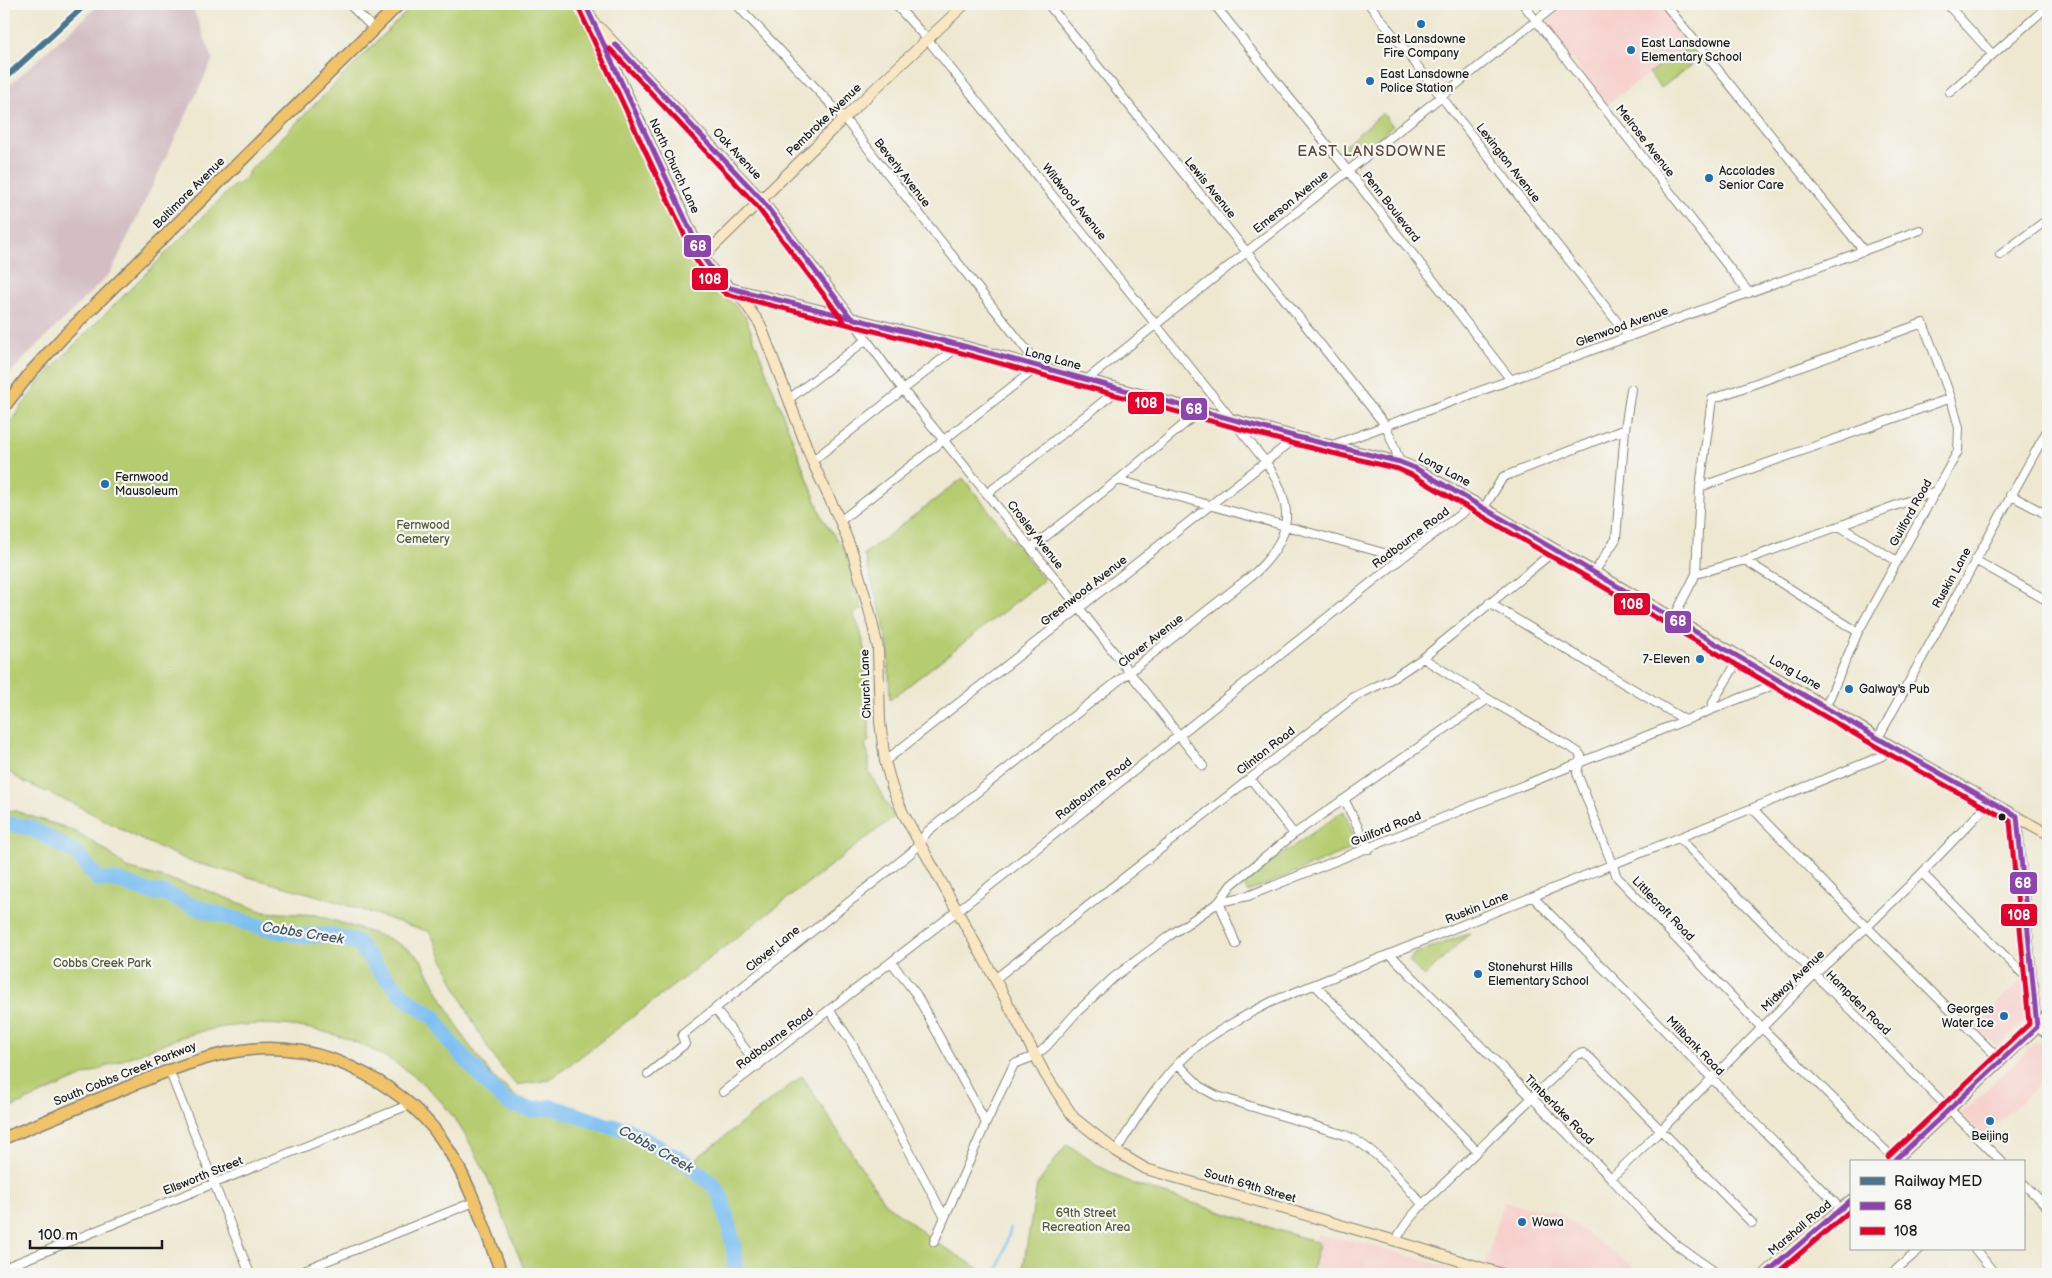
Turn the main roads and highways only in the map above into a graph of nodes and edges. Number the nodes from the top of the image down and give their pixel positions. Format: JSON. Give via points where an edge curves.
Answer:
{"nodes":[{"id":1,"x":399,"y":4,"type":"edge"},
{"id":2,"x":4,"y":407,"type":"edge"},
{"id":3,"x":4,"y":1138,"type":"edge"},
{"id":4,"x":502,"y":1274,"type":"edge"}],
"edges":[{"from":1,"to":2,"type":"main road","name":"Baltimore Avenue","via":[[62,338]]},
{"from":3,"to":4,"type":"main road","name":"South Cobbs Creek Parkway","via":[[200,1058],[248,1049],[296,1050],[329,1058],[382,1083],[411,1104],[430,1124],[448,1149],[474,1202]]}]}
